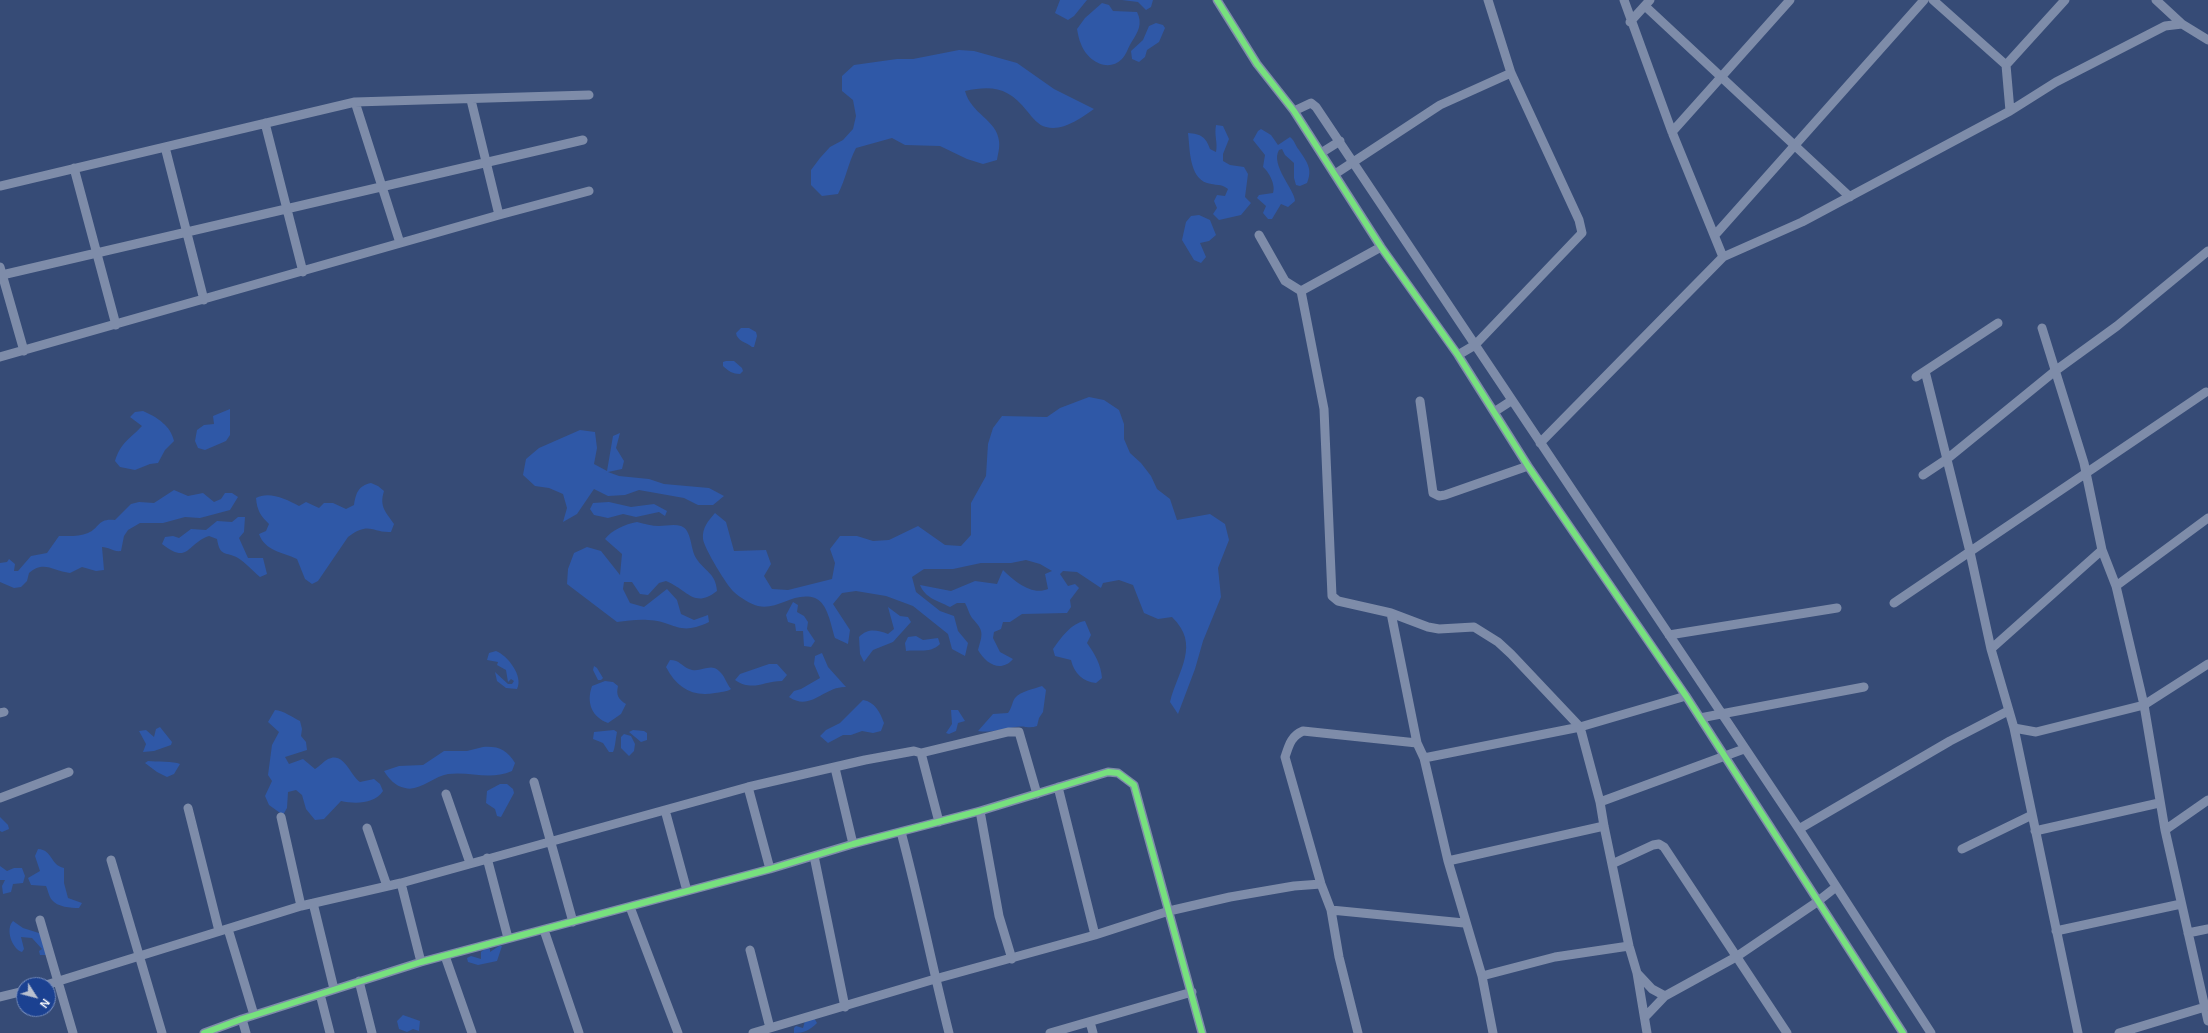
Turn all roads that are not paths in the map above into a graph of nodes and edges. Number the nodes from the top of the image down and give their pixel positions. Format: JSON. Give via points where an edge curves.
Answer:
{"nodes":[{"id":1,"x":1217,"y":0,"type":"edge"},
{"id":2,"x":1488,"y":0,"type":"edge"},
{"id":3,"x":1624,"y":0,"type":"edge"},
{"id":4,"x":1790,"y":0,"type":"edge"},
{"id":5,"x":1924,"y":0,"type":"edge"},
{"id":6,"x":1933,"y":0,"type":"edge"},
{"id":7,"x":2065,"y":0,"type":"edge"},
{"id":8,"x":2156,"y":0,"type":"edge"},
{"id":9,"x":1648,"y":3,"type":"edge"},
{"id":10,"x":1630,"y":22,"type":"junction"},
{"id":11,"x":2182,"y":24,"type":"junction"},
{"id":12,"x":2208,"y":40,"type":"edge"},
{"id":13,"x":2006,"y":65,"type":"junction"},
{"id":14,"x":1511,"y":73,"type":"junction"},
{"id":15,"x":1720,"y":78,"type":"junction"},
{"id":16,"x":588,"y":95,"type":"dead end"},
{"id":17,"x":471,"y":100,"type":"junction"},
{"id":18,"x":355,"y":102,"type":"junction"},
{"id":19,"x":1294,"y":111,"type":"junction"},
{"id":20,"x":2010,"y":111,"type":"junction"},
{"id":21,"x":265,"y":123,"type":"junction"},
{"id":22,"x":1672,"y":132,"type":"junction"},
{"id":23,"x":583,"y":140,"type":"dead end"},
{"id":24,"x":1340,"y":141,"type":"junction"},
{"id":25,"x":1794,"y":145,"type":"junction"},
{"id":26,"x":165,"y":147,"type":"junction"},
{"id":27,"x":1321,"y":153,"type":"junction"},
{"id":28,"x":486,"y":162,"type":"junction"},
{"id":29,"x":1353,"y":162,"type":"junction"},
{"id":30,"x":74,"y":168,"type":"junction"},
{"id":31,"x":1335,"y":174,"type":"junction"},
{"id":32,"x":0,"y":186,"type":"edge"},
{"id":33,"x":382,"y":187,"type":"junction"},
{"id":34,"x":589,"y":191,"type":"dead end"},
{"id":35,"x":1850,"y":197,"type":"junction"},
{"id":36,"x":287,"y":209,"type":"junction"},
{"id":37,"x":499,"y":215,"type":"junction"},
{"id":38,"x":187,"y":232,"type":"junction"},
{"id":39,"x":1259,"y":235,"type":"dead end"},
{"id":40,"x":1715,"y":235,"type":"junction"},
{"id":41,"x":400,"y":243,"type":"junction"},
{"id":42,"x":1381,"y":248,"type":"junction"},
{"id":43,"x":2208,"y":251,"type":"edge"},
{"id":44,"x":97,"y":253,"type":"junction"},
{"id":45,"x":1723,"y":257,"type":"junction"},
{"id":46,"x":1,"y":271,"type":"edge"},
{"id":47,"x":303,"y":272,"type":"junction"},
{"id":48,"x":1301,"y":291,"type":"junction"},
{"id":49,"x":204,"y":300,"type":"junction"},
{"id":50,"x":1998,"y":323,"type":"dead end"},
{"id":51,"x":116,"y":325,"type":"junction"},
{"id":52,"x":2042,"y":328,"type":"dead end"},
{"id":53,"x":1475,"y":345,"type":"junction"},
{"id":54,"x":24,"y":351,"type":"junction"},
{"id":55,"x":1458,"y":355,"type":"junction"},
{"id":56,"x":0,"y":358,"type":"edge"},
{"id":57,"x":1926,"y":371,"type":"junction"},
{"id":58,"x":2055,"y":371,"type":"junction"},
{"id":59,"x":1916,"y":377,"type":"dead end"},
{"id":60,"x":2206,"y":392,"type":"dead end"},
{"id":61,"x":1420,"y":401,"type":"dead end"},
{"id":62,"x":1511,"y":401,"type":"junction"},
{"id":63,"x":1494,"y":412,"type":"junction"},
{"id":64,"x":1540,"y":443,"type":"junction"},
{"id":65,"x":1947,"y":459,"type":"junction"},
{"id":66,"x":1528,"y":466,"type":"junction"},
{"id":67,"x":1922,"y":475,"type":"dead end"},
{"id":68,"x":2085,"y":476,"type":"junction"},
{"id":69,"x":2208,"y":518,"type":"edge"},
{"id":70,"x":2102,"y":550,"type":"junction"},
{"id":71,"x":1970,"y":552,"type":"junction"},
{"id":72,"x":2116,"y":586,"type":"junction"},
{"id":73,"x":1894,"y":603,"type":"dead end"},
{"id":74,"x":1836,"y":608,"type":"dead end"},
{"id":75,"x":1392,"y":613,"type":"junction"},
{"id":76,"x":1669,"y":635,"type":"junction"},
{"id":77,"x":1991,"y":649,"type":"junction"},
{"id":78,"x":2208,"y":664,"type":"edge"},
{"id":79,"x":1864,"y":687,"type":"dead end"},
{"id":80,"x":1686,"y":696,"type":"junction"},
{"id":81,"x":2144,"y":705,"type":"junction"},
{"id":82,"x":2008,"y":711,"type":"junction"},
{"id":83,"x":1721,"y":713,"type":"junction"},
{"id":84,"x":1700,"y":718,"type":"junction"},
{"id":85,"x":1580,"y":727,"type":"junction"},
{"id":86,"x":2014,"y":728,"type":"junction"},
{"id":87,"x":1417,"y":743,"type":"junction"},
{"id":88,"x":1744,"y":749,"type":"junction"},
{"id":89,"x":921,"y":753,"type":"junction"},
{"id":90,"x":1724,"y":757,"type":"junction"},
{"id":91,"x":1424,"y":758,"type":"junction"},
{"id":92,"x":835,"y":768,"type":"junction"},
{"id":93,"x":69,"y":772,"type":"dead end"},
{"id":94,"x":534,"y":782,"type":"dead end"},
{"id":95,"x":748,"y":787,"type":"junction"},
{"id":96,"x":1058,"y":787,"type":"junction"},
{"id":97,"x":446,"y":794,"type":"dead end"},
{"id":98,"x":1037,"y":794,"type":"junction"},
{"id":99,"x":0,"y":798,"type":"edge"},
{"id":100,"x":2208,"y":800,"type":"edge"},
{"id":101,"x":1600,"y":802,"type":"junction"},
{"id":102,"x":2159,"y":803,"type":"junction"},
{"id":103,"x":188,"y":808,"type":"dead end"},
{"id":104,"x":665,"y":810,"type":"junction"},
{"id":105,"x":980,"y":811,"type":"junction"},
{"id":106,"x":2032,"y":815,"type":"junction"},
{"id":107,"x":281,"y":817,"type":"dead end"},
{"id":108,"x":939,"y":822,"type":"junction"},
{"id":109,"x":1604,"y":826,"type":"junction"},
{"id":110,"x":367,"y":828,"type":"dead end"},
{"id":111,"x":1799,"y":830,"type":"junction"},
{"id":112,"x":2165,"y":830,"type":"junction"},
{"id":113,"x":2036,"y":831,"type":"junction"},
{"id":114,"x":901,"y":832,"type":"junction"},
{"id":115,"x":551,"y":841,"type":"junction"},
{"id":116,"x":853,"y":844,"type":"junction"},
{"id":117,"x":1962,"y":848,"type":"dead end"},
{"id":118,"x":814,"y":856,"type":"junction"},
{"id":119,"x":487,"y":858,"type":"junction"},
{"id":120,"x":111,"y":860,"type":"dead end"},
{"id":121,"x":1448,"y":862,"type":"junction"},
{"id":122,"x":470,"y":863,"type":"junction"},
{"id":123,"x":1612,"y":864,"type":"junction"},
{"id":124,"x":770,"y":869,"type":"junction"},
{"id":125,"x":401,"y":883,"type":"junction"},
{"id":126,"x":1321,"y":884,"type":"junction"},
{"id":127,"x":387,"y":886,"type":"junction"},
{"id":128,"x":1836,"y":887,"type":"junction"},
{"id":129,"x":687,"y":891,"type":"junction"},
{"id":130,"x":1817,"y":902,"type":"junction"},
{"id":131,"x":313,"y":903,"type":"junction"},
{"id":132,"x":2182,"y":904,"type":"junction"},
{"id":133,"x":300,"y":906,"type":"junction"},
{"id":134,"x":630,"y":907,"type":"junction"},
{"id":135,"x":1331,"y":910,"type":"junction"},
{"id":136,"x":1169,"y":911,"type":"junction"},
{"id":137,"x":40,"y":920,"type":"dead end"},
{"id":138,"x":573,"y":922,"type":"junction"},
{"id":139,"x":1464,"y":922,"type":"junction"},
{"id":140,"x":228,"y":929,"type":"junction"},
{"id":141,"x":2208,"y":929,"type":"edge"},
{"id":142,"x":544,"y":930,"type":"junction"},
{"id":143,"x":218,"y":931,"type":"junction"},
{"id":144,"x":2056,"y":931,"type":"junction"},
{"id":145,"x":2188,"y":933,"type":"junction"},
{"id":146,"x":1095,"y":935,"type":"junction"},
{"id":147,"x":508,"y":938,"type":"junction"},
{"id":148,"x":1629,"y":946,"type":"junction"},
{"id":149,"x":750,"y":950,"type":"dead end"},
{"id":150,"x":141,"y":956,"type":"junction"},
{"id":151,"x":445,"y":956,"type":"junction"},
{"id":152,"x":1736,"y":957,"type":"junction"},
{"id":153,"x":1012,"y":959,"type":"junction"},
{"id":154,"x":421,"y":962,"type":"junction"},
{"id":155,"x":1637,"y":973,"type":"junction"},
{"id":156,"x":1482,"y":976,"type":"junction"},
{"id":157,"x":935,"y":979,"type":"junction"},
{"id":158,"x":359,"y":981,"type":"junction"},
{"id":159,"x":59,"y":982,"type":"junction"},
{"id":160,"x":56,"y":983,"type":"edge"},
{"id":161,"x":334,"y":989,"type":"junction"},
{"id":162,"x":1192,"y":992,"type":"junction"},
{"id":163,"x":16,"y":993,"type":"edge"},
{"id":164,"x":320,"y":994,"type":"junction"},
{"id":165,"x":1665,"y":996,"type":"junction"},
{"id":166,"x":0,"y":997,"type":"edge"},
{"id":167,"x":844,"y":1007,"type":"junction"},
{"id":168,"x":2205,"y":1007,"type":"junction"},
{"id":169,"x":254,"y":1015,"type":"junction"},
{"id":170,"x":1645,"y":1017,"type":"junction"},
{"id":171,"x":242,"y":1019,"type":"junction"},
{"id":172,"x":2208,"y":1021,"type":"edge"},
{"id":173,"x":1090,"y":1022,"type":"junction"},
{"id":174,"x":770,"y":1028,"type":"junction"},
{"id":175,"x":73,"y":1033,"type":"edge"},
{"id":176,"x":162,"y":1033,"type":"edge"},
{"id":177,"x":204,"y":1033,"type":"edge"},
{"id":178,"x":246,"y":1033,"type":"edge"},
{"id":179,"x":330,"y":1033,"type":"edge"},
{"id":180,"x":372,"y":1033,"type":"edge"},
{"id":181,"x":472,"y":1033,"type":"edge"},
{"id":182,"x":579,"y":1033,"type":"edge"},
{"id":183,"x":678,"y":1033,"type":"edge"},
{"id":184,"x":753,"y":1033,"type":"edge"},
{"id":185,"x":949,"y":1033,"type":"edge"},
{"id":186,"x":1050,"y":1033,"type":"edge"},
{"id":187,"x":1093,"y":1033,"type":"edge"},
{"id":188,"x":1202,"y":1033,"type":"edge"},
{"id":189,"x":1358,"y":1033,"type":"edge"},
{"id":190,"x":1493,"y":1033,"type":"edge"},
{"id":191,"x":1648,"y":1033,"type":"edge"},
{"id":192,"x":1787,"y":1033,"type":"edge"},
{"id":193,"x":1903,"y":1033,"type":"edge"},
{"id":194,"x":1932,"y":1033,"type":"edge"},
{"id":195,"x":2078,"y":1033,"type":"edge"},
{"id":196,"x":2119,"y":1033,"type":"edge"}],
"edges":[{"from":1,"to":19,"type":"street","via":[[1257,64]]},
{"from":2,"to":14,"type":"street"},
{"from":3,"to":10,"type":"street"},
{"from":4,"to":15,"type":"street"},
{"from":5,"to":25,"type":"street"},
{"from":6,"to":13,"type":"street"},
{"from":7,"to":13,"type":"street"},
{"from":8,"to":11,"type":"street"},
{"from":9,"to":10,"type":"street"},
{"from":9,"to":15,"type":"street"},
{"from":10,"to":22,"type":"street"},
{"from":11,"to":12,"type":"street"},
{"from":11,"to":20,"type":"street","via":[[2165,26],[2056,82]]},
{"from":13,"to":20,"type":"street"},
{"from":14,"to":29,"type":"street","via":[[1440,105]]},
{"from":14,"to":53,"type":"street","via":[[1579,220],[1582,233]]},
{"from":15,"to":22,"type":"street"},
{"from":15,"to":25,"type":"street"},
{"from":16,"to":17,"type":"street"},
{"from":17,"to":18,"type":"street"},
{"from":17,"to":28,"type":"street"},
{"from":18,"to":21,"type":"street"},
{"from":18,"to":33,"type":"street"},
{"from":19,"to":24,"type":"street","via":[[1314,104]]},
{"from":19,"to":27,"type":"street"},
{"from":20,"to":35,"type":"street"},
{"from":21,"to":26,"type":"street"},
{"from":21,"to":36,"type":"street"},
{"from":22,"to":40,"type":"street"},
{"from":23,"to":28,"type":"street"},
{"from":24,"to":27,"type":"street"},
{"from":24,"to":29,"type":"street"},
{"from":25,"to":35,"type":"street"},
{"from":25,"to":40,"type":"street"},
{"from":26,"to":30,"type":"street"},
{"from":26,"to":38,"type":"street"},
{"from":27,"to":31,"type":"street"},
{"from":28,"to":33,"type":"street"},
{"from":28,"to":37,"type":"street"},
{"from":29,"to":31,"type":"street"},
{"from":29,"to":53,"type":"street"},
{"from":30,"to":32,"type":"street"},
{"from":30,"to":44,"type":"street"},
{"from":31,"to":42,"type":"street"},
{"from":33,"to":36,"type":"street"},
{"from":33,"to":41,"type":"street"},
{"from":34,"to":37,"type":"street"},
{"from":35,"to":45,"type":"street","via":[[1802,222]]},
{"from":36,"to":38,"type":"street"},
{"from":36,"to":47,"type":"street"},
{"from":37,"to":41,"type":"street"},
{"from":38,"to":44,"type":"street"},
{"from":38,"to":49,"type":"street"},
{"from":39,"to":48,"type":"street","via":[[1285,281]]},
{"from":40,"to":45,"type":"street"},
{"from":41,"to":47,"type":"street"},
{"from":42,"to":48,"type":"street"},
{"from":42,"to":55,"type":"street"},
{"from":43,"to":58,"type":"street","via":[[2117,326]]},
{"from":44,"to":46,"type":"street"},
{"from":44,"to":51,"type":"street"},
{"from":45,"to":64,"type":"street"},
{"from":46,"to":54,"type":"street"},
{"from":47,"to":49,"type":"street"},
{"from":48,"to":75,"type":"street","via":[[1324,409],[1332,596],[1338,601]]},
{"from":49,"to":51,"type":"street"},
{"from":50,"to":57,"type":"street"},
{"from":51,"to":54,"type":"street"},
{"from":52,"to":58,"type":"street"},
{"from":53,"to":55,"type":"street"},
{"from":53,"to":62,"type":"street"},
{"from":54,"to":56,"type":"street"},
{"from":55,"to":63,"type":"street"},
{"from":57,"to":59,"type":"street"},
{"from":57,"to":65,"type":"street"},
{"from":58,"to":65,"type":"street"},
{"from":58,"to":68,"type":"street","via":[[2084,463]]},
{"from":60,"to":68,"type":"street"},
{"from":61,"to":66,"type":"street","via":[[1433,493],[1445,495]]},
{"from":62,"to":63,"type":"street"},
{"from":62,"to":64,"type":"street"},
{"from":63,"to":66,"type":"street"},
{"from":64,"to":76,"type":"street"},
{"from":65,"to":67,"type":"street"},
{"from":65,"to":71,"type":"street"},
{"from":66,"to":80,"type":"street"},
{"from":68,"to":70,"type":"street"},
{"from":68,"to":71,"type":"street"},
{"from":69,"to":72,"type":"street"},
{"from":70,"to":72,"type":"street"},
{"from":70,"to":77,"type":"street"},
{"from":71,"to":73,"type":"street"},
{"from":71,"to":77,"type":"street"},
{"from":72,"to":81,"type":"street"},
{"from":74,"to":76,"type":"street"},
{"from":75,"to":85,"type":"street","via":[[1428,628],[1479,629],[1511,654]]},
{"from":75,"to":87,"type":"street"},
{"from":76,"to":83,"type":"street"},
{"from":77,"to":82,"type":"street"},
{"from":78,"to":81,"type":"street"},
{"from":79,"to":83,"type":"street"},
{"from":80,"to":84,"type":"street"},
{"from":80,"to":85,"type":"street"},
{"from":81,"to":86,"type":"street","via":[[2036,732]]},
{"from":81,"to":102,"type":"street"},
{"from":82,"to":86,"type":"street"},
{"from":82,"to":111,"type":"street"},
{"from":83,"to":84,"type":"street"},
{"from":83,"to":88,"type":"street"},
{"from":84,"to":90,"type":"street"},
{"from":85,"to":91,"type":"street"},
{"from":85,"to":101,"type":"street"},
{"from":86,"to":106,"type":"street"},
{"from":87,"to":91,"type":"street"},
{"from":87,"to":126,"type":"street","via":[[1304,731],[1292,739],[1285,757]]},
{"from":88,"to":90,"type":"street"},
{"from":88,"to":111,"type":"street"},
{"from":89,"to":92,"type":"street","via":[[914,751]]},
{"from":89,"to":98,"type":"street","via":[[1008,732],[1018,732]]},
{"from":89,"to":108,"type":"street"},
{"from":90,"to":101,"type":"street"},
{"from":90,"to":130,"type":"street"},
{"from":91,"to":121,"type":"street"},
{"from":92,"to":95,"type":"street"},
{"from":92,"to":116,"type":"street"},
{"from":93,"to":99,"type":"street"},
{"from":94,"to":115,"type":"street"},
{"from":95,"to":104,"type":"street"},
{"from":95,"to":124,"type":"street"},
{"from":96,"to":98,"type":"street"},
{"from":96,"to":136,"type":"street","via":[[1108,772],[1118,773],[1134,785]]},
{"from":96,"to":146,"type":"street"},
{"from":97,"to":122,"type":"street"},
{"from":98,"to":105,"type":"street"},
{"from":100,"to":112,"type":"street"},
{"from":101,"to":109,"type":"street"},
{"from":102,"to":112,"type":"street"},
{"from":102,"to":113,"type":"street"},
{"from":103,"to":143,"type":"street"},
{"from":104,"to":115,"type":"street"},
{"from":104,"to":129,"type":"street"},
{"from":105,"to":108,"type":"street"},
{"from":105,"to":153,"type":"street","via":[[999,916]]},
{"from":106,"to":113,"type":"street"},
{"from":106,"to":117,"type":"street"},
{"from":107,"to":133,"type":"street"},
{"from":108,"to":114,"type":"street"},
{"from":109,"to":121,"type":"street"},
{"from":109,"to":123,"type":"street"},
{"from":110,"to":127,"type":"street"},
{"from":111,"to":128,"type":"street"},
{"from":112,"to":132,"type":"street"},
{"from":113,"to":144,"type":"street"},
{"from":114,"to":116,"type":"street"},
{"from":114,"to":157,"type":"street"},
{"from":115,"to":119,"type":"street"},
{"from":115,"to":138,"type":"street"},
{"from":116,"to":118,"type":"street"},
{"from":118,"to":124,"type":"street"},
{"from":118,"to":167,"type":"street"},
{"from":119,"to":122,"type":"street"},
{"from":119,"to":147,"type":"street"},
{"from":120,"to":150,"type":"street"},
{"from":121,"to":139,"type":"street"},
{"from":122,"to":125,"type":"street"},
{"from":123,"to":148,"type":"street"},
{"from":123,"to":152,"type":"street","via":[[1653,845],[1664,847]]},
{"from":124,"to":129,"type":"street"},
{"from":125,"to":127,"type":"street"},
{"from":125,"to":154,"type":"street"},
{"from":126,"to":135,"type":"street"},
{"from":126,"to":136,"type":"street","via":[[1230,897]]},
{"from":127,"to":131,"type":"street"},
{"from":128,"to":130,"type":"street"},
{"from":128,"to":194,"type":"street"},
{"from":129,"to":134,"type":"street"},
{"from":130,"to":152,"type":"street"},
{"from":130,"to":193,"type":"street"},
{"from":131,"to":133,"type":"street"},
{"from":131,"to":161,"type":"street"},
{"from":132,"to":144,"type":"street"},
{"from":132,"to":145,"type":"street"},
{"from":133,"to":140,"type":"street"},
{"from":134,"to":138,"type":"street"},
{"from":134,"to":183,"type":"street"},
{"from":135,"to":139,"type":"street"},
{"from":135,"to":189,"type":"street","via":[[1339,958]]},
{"from":136,"to":146,"type":"street"},
{"from":136,"to":162,"type":"street"},
{"from":137,"to":159,"type":"street"},
{"from":138,"to":142,"type":"street"},
{"from":139,"to":156,"type":"street"},
{"from":140,"to":143,"type":"street"},
{"from":140,"to":169,"type":"street"},
{"from":141,"to":145,"type":"street"},
{"from":142,"to":147,"type":"street"},
{"from":142,"to":182,"type":"street"},
{"from":143,"to":150,"type":"street"},
{"from":144,"to":195,"type":"street"},
{"from":145,"to":168,"type":"street"},
{"from":146,"to":153,"type":"street"},
{"from":147,"to":151,"type":"street"},
{"from":148,"to":155,"type":"street"},
{"from":148,"to":156,"type":"street","via":[[1555,957]]},
{"from":149,"to":174,"type":"street"},
{"from":150,"to":159,"type":"street"},
{"from":150,"to":176,"type":"street"},
{"from":151,"to":154,"type":"street"},
{"from":151,"to":181,"type":"street"},
{"from":152,"to":165,"type":"street"},
{"from":152,"to":192,"type":"street"},
{"from":153,"to":157,"type":"street"},
{"from":154,"to":158,"type":"street"},
{"from":155,"to":165,"type":"street","via":[[1652,989]]},
{"from":155,"to":170,"type":"street"},
{"from":156,"to":190,"type":"street"},
{"from":157,"to":167,"type":"street"},
{"from":157,"to":185,"type":"street"},
{"from":158,"to":161,"type":"street"},
{"from":158,"to":180,"type":"street"},
{"from":159,"to":160,"type":"street"},
{"from":159,"to":175,"type":"street"},
{"from":161,"to":164,"type":"street"},
{"from":162,"to":173,"type":"street"},
{"from":162,"to":188,"type":"street"},
{"from":163,"to":166,"type":"street"},
{"from":164,"to":169,"type":"street"},
{"from":164,"to":179,"type":"street"},
{"from":165,"to":170,"type":"street"},
{"from":167,"to":174,"type":"street"},
{"from":168,"to":172,"type":"street"},
{"from":168,"to":196,"type":"street"},
{"from":169,"to":171,"type":"street"},
{"from":170,"to":191,"type":"street"},
{"from":171,"to":177,"type":"street"},
{"from":171,"to":178,"type":"street"},
{"from":173,"to":186,"type":"street"},
{"from":173,"to":187,"type":"street"},
{"from":174,"to":184,"type":"street"}]}
